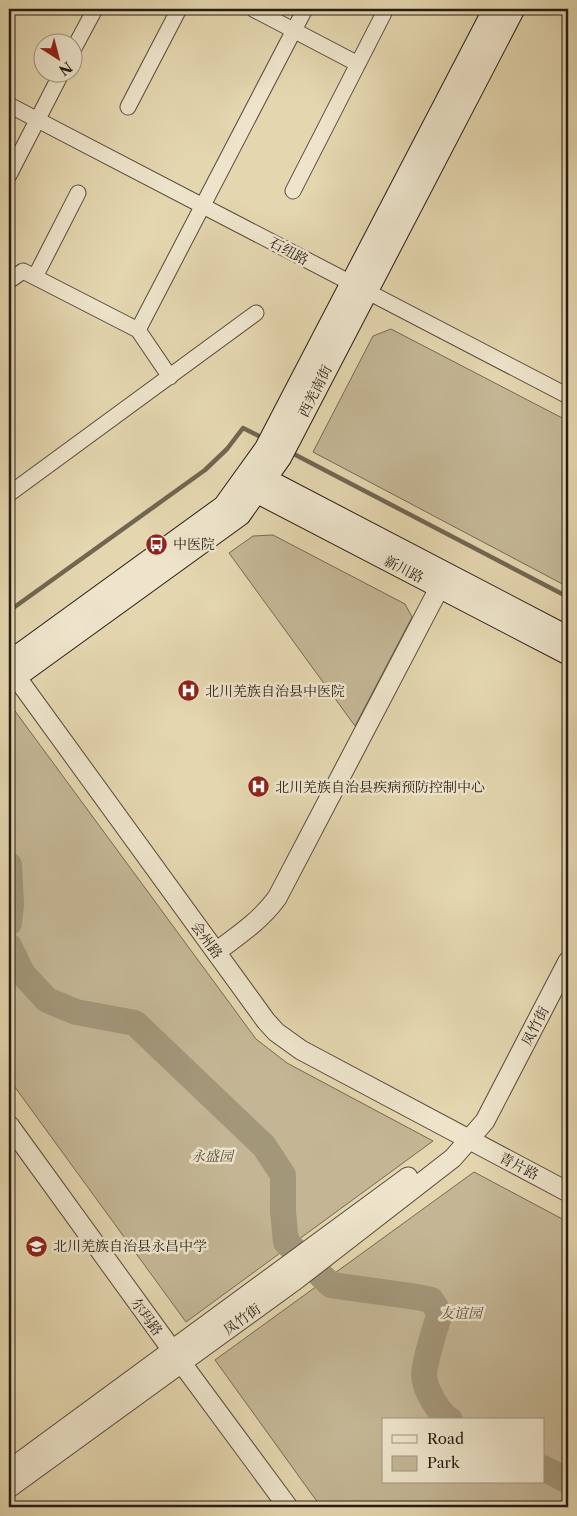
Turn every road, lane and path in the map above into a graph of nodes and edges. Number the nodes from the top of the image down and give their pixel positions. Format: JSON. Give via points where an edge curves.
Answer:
{"nodes":[{"id":1,"x":95,"y":9,"type":"edge"},
{"id":2,"x":179,"y":9,"type":"edge"},
{"id":3,"x":253,"y":9,"type":"edge"},
{"id":4,"x":305,"y":9,"type":"edge"},
{"id":5,"x":386,"y":9,"type":"edge"},
{"id":6,"x":494,"y":9,"type":"edge"},
{"id":7,"x":514,"y":9,"type":"edge"},
{"id":8,"x":294,"y":30,"type":"junction"},
{"id":9,"x":82,"y":33,"type":"edge"},
{"id":10,"x":358,"y":64,"type":"junction"},
{"id":11,"x":57,"y":82,"type":"edge"},
{"id":12,"x":9,"y":105,"type":"edge"},
{"id":13,"x":128,"y":107,"type":"dead end"},
{"id":14,"x":37,"y":120,"type":"junction"},
{"id":15,"x":9,"y":175,"type":"edge"},
{"id":16,"x":293,"y":191,"type":"dead end"},
{"id":17,"x":78,"y":192,"type":"dead end"},
{"id":18,"x":202,"y":206,"type":"junction"},
{"id":19,"x":35,"y":277,"type":"junction"},
{"id":20,"x":9,"y":281,"type":"edge"},
{"id":21,"x":359,"y":287,"type":"junction"},
{"id":22,"x":256,"y":313,"type":"dead end"},
{"id":23,"x":138,"y":330,"type":"junction"},
{"id":24,"x":170,"y":376,"type":"junction"},
{"id":25,"x":568,"y":396,"type":"edge"},
{"id":26,"x":253,"y":481,"type":"junction"},
{"id":27,"x":9,"y":494,"type":"edge"},
{"id":28,"x":443,"y":580,"type":"junction"},
{"id":29,"x":568,"y":637,"type":"edge"},
{"id":30,"x":568,"y":654,"type":"edge"},
{"id":31,"x":11,"y":672,"type":"edge"},
{"id":32,"x":216,"y":952,"type":"junction"},
{"id":33,"x":568,"y":961,"type":"edge"},
{"id":34,"x":9,"y":1125,"type":"edge"},
{"id":35,"x":469,"y":1140,"type":"junction"},
{"id":36,"x":568,"y":1192,"type":"edge"},
{"id":37,"x":177,"y":1356,"type":"junction"},
{"id":38,"x":9,"y":1470,"type":"edge"},
{"id":39,"x":9,"y":1488,"type":"edge"},
{"id":40,"x":288,"y":1507,"type":"edge"}],
"edges":[{"from":1,"to":9,"type":"street"},
{"from":2,"to":13,"type":"street"},
{"from":3,"to":8,"type":"street"},
{"from":4,"to":8,"type":"street"},
{"from":5,"to":10,"type":"street"},
{"from":6,"to":21,"type":"main road","name":"西羌南街"},
{"from":7,"to":21,"type":"main road","name":"西羌南街"},
{"from":8,"to":10,"type":"street"},
{"from":8,"to":18,"type":"street"},
{"from":10,"to":16,"type":"street"},
{"from":11,"to":14,"type":"street"},
{"from":12,"to":14,"type":"street","name":"石纽路"},
{"from":14,"to":15,"type":"street"},
{"from":14,"to":18,"type":"street","name":"石纽路"},
{"from":17,"to":19,"type":"street"},
{"from":18,"to":21,"type":"street","name":"石纽路"},
{"from":18,"to":23,"type":"street"},
{"from":19,"to":20,"type":"street","via":[[23,271]]},
{"from":19,"to":23,"type":"street"},
{"from":21,"to":25,"type":"street","name":"石纽路"},
{"from":21,"to":26,"type":"main road","name":"西羌南街","via":[[273,453]]},
{"from":22,"to":24,"type":"street"},
{"from":23,"to":24,"type":"street"},
{"from":24,"to":27,"type":"street"},
{"from":26,"to":28,"type":"main road","name":"新川路"},
{"from":26,"to":31,"type":"main road","name":"西羌南街"},
{"from":28,"to":29,"type":"main road","name":"新川路"},
{"from":28,"to":30,"type":"main road","name":"新川路"},
{"from":28,"to":32,"type":"street","via":[[277,898],[254,924]]},
{"from":31,"to":32,"type":"street","name":"会州路"},
{"from":32,"to":35,"type":"street","name":"会州路","via":[[266,1021],[287,1042]]},
{"from":33,"to":35,"type":"street","name":"凤竹街","via":[[485,1121]]},
{"from":34,"to":37,"type":"street","name":"尔玛路"},
{"from":35,"to":36,"type":"street","name":"青片路"},
{"from":35,"to":37,"type":"street","name":"凤竹街","via":[[441,1153],[351,1228]]},
{"from":37,"to":38,"type":"street","name":"凤竹街"},
{"from":37,"to":39,"type":"street","name":"凤竹街"},
{"from":37,"to":40,"type":"street","name":"尔玛路"}]}
